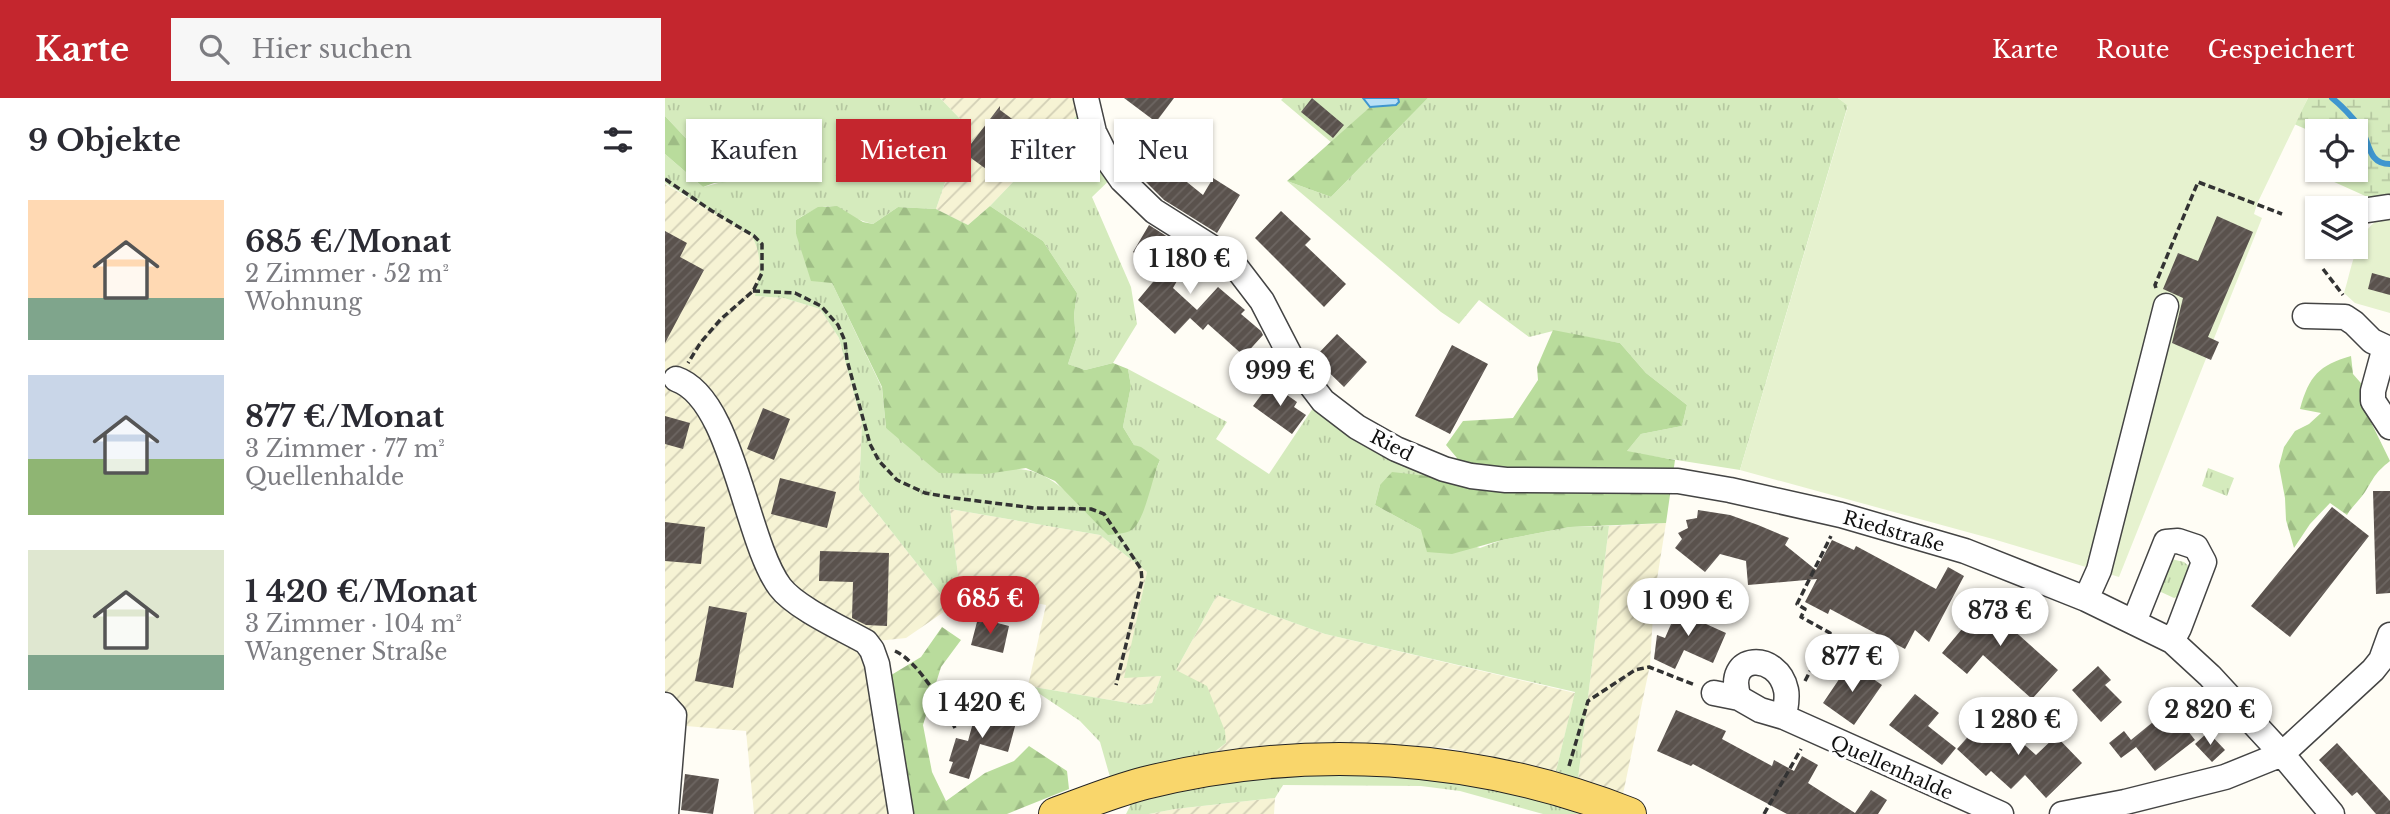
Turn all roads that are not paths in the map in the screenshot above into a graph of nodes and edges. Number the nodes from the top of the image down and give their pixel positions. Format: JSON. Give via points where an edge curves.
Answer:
{"nodes":[{"id":1,"x":1086,"y":98,"type":"edge"},
{"id":2,"x":2388,"y":207,"type":"dead end"},
{"id":3,"x":2368,"y":210,"type":"edge"},
{"id":4,"x":2166,"y":306,"type":"road end"},
{"id":5,"x":2305,"y":316,"type":"dead end"},
{"id":6,"x":676,"y":379,"type":"road end"},
{"id":7,"x":2390,"y":427,"type":"edge"},
{"id":8,"x":1444,"y":469,"type":"joint"},
{"id":9,"x":2086,"y":599,"type":"junction"},
{"id":10,"x":2134,"y":622,"type":"junction"},
{"id":11,"x":2390,"y":635,"type":"edge"},
{"id":12,"x":2172,"y":641,"type":"junction"},
{"id":13,"x":1714,"y":693,"type":"road end"},
{"id":14,"x":1739,"y":698,"type":"junction"},
{"id":15,"x":665,"y":705,"type":"edge"},
{"id":16,"x":1784,"y":717,"type":"junction"},
{"id":17,"x":2282,"y":754,"type":"junction"},
{"id":18,"x":1109,"y":804,"type":"edge"},
{"id":19,"x":666,"y":814,"type":"edge"},
{"id":20,"x":901,"y":814,"type":"edge"},
{"id":21,"x":1055,"y":814,"type":"edge"},
{"id":22,"x":1630,"y":814,"type":"edge"},
{"id":23,"x":2001,"y":814,"type":"edge"},
{"id":24,"x":2062,"y":814,"type":"edge"},
{"id":25,"x":2332,"y":814,"type":"edge"}],
"edges":[{"from":1,"to":8,"type":"street","name":"Ried","via":[[1094,132],[1122,180],[1154,211],[1236,267],[1262,301],[1294,363],[1323,401],[1396,449]]},
{"from":2,"to":3,"type":"street"},
{"from":4,"to":9,"type":"street","via":[[2099,570]]},
{"from":5,"to":7,"type":"street","via":[[2345,317],[2385,347],[2373,401]]},
{"from":6,"to":20,"type":"street","via":[[686,382],[713,414],[763,555],[780,586],[872,650]]},
{"from":8,"to":9,"type":"street","name":"Riedstraße","via":[[1506,480],[1678,481],[1730,490],[1841,515],[1965,551]]},
{"from":9,"to":10,"type":"street","name":"Riedstraße"},
{"from":10,"to":12,"type":"street","name":"Riedstraße"},
{"from":10,"to":12,"type":"street","via":[[2166,542],[2196,547],[2204,562]]},
{"from":11,"to":17,"type":"street","via":[[2373,670]]},
{"from":12,"to":17,"type":"street","name":"Riedstraße"},
{"from":13,"to":14,"type":"street","name":"Quellenhalde"},
{"from":14,"to":16,"type":"street","name":"Quellenhalde"},
{"from":14,"to":16,"type":"street","via":[[1735,683],[1739,670],[1745,664],[1762,663],[1781,675],[1787,699]]},
{"from":15,"to":19,"type":"street","via":[[674,715]]},
{"from":16,"to":23,"type":"street","name":"Quellenhalde"},
{"from":17,"to":24,"type":"street","via":[[2225,777]]},
{"from":17,"to":25,"type":"street","name":"Riedstraße"},
{"from":18,"to":21,"type":"main road"},
{"from":18,"to":22,"type":"main road","via":[[1167,778],[1240,765],[1357,759],[1489,772]]}]}
